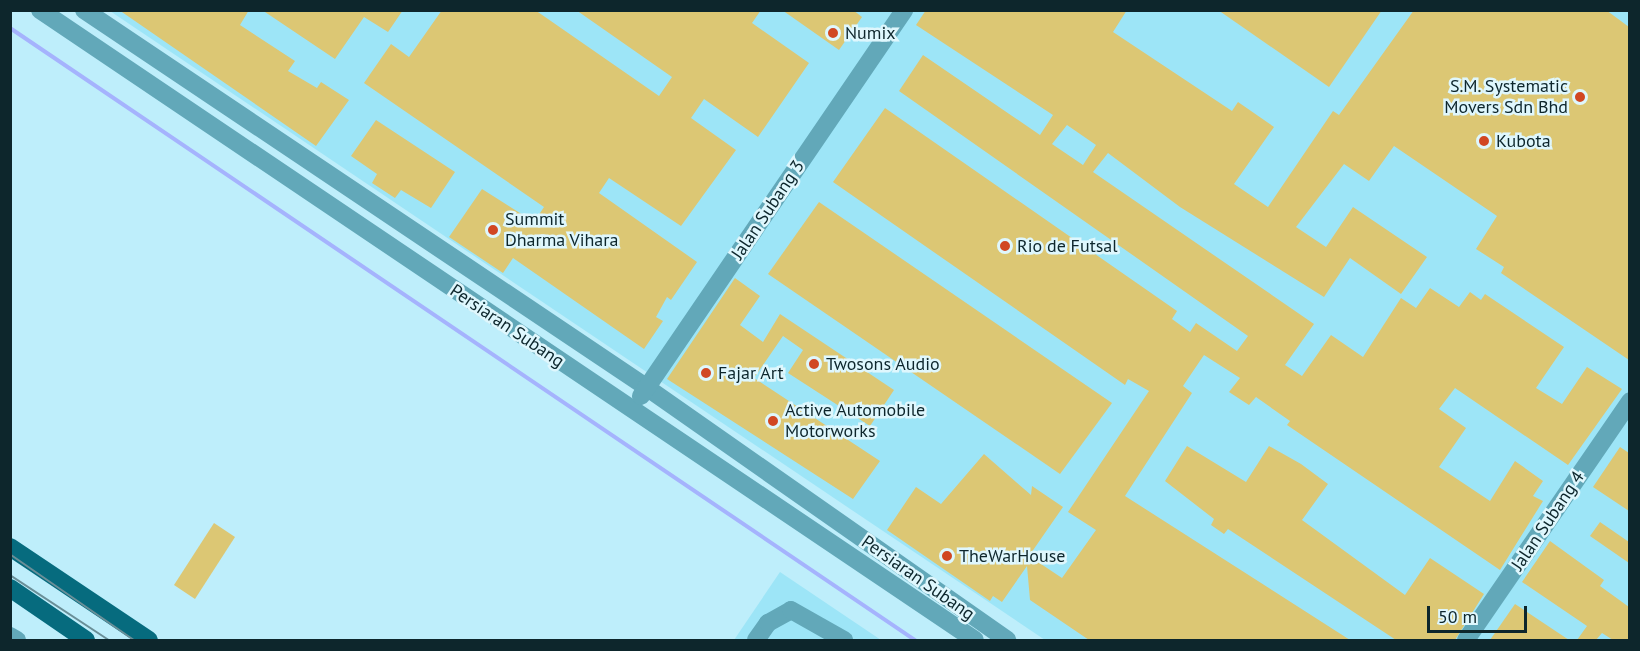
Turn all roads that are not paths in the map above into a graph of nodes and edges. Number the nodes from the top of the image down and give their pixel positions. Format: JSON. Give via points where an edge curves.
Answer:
{"nodes":[{"id":1,"x":40,"y":10,"type":"edge"},
{"id":2,"x":84,"y":10,"type":"edge"},
{"id":3,"x":904,"y":10,"type":"edge"},
{"id":4,"x":646,"y":387,"type":"junction"},
{"id":5,"x":1629,"y":400,"type":"edge"},
{"id":6,"x":631,"y":410,"type":"junction"},
{"id":7,"x":10,"y":547,"type":"edge"},
{"id":8,"x":10,"y":588,"type":"edge"},
{"id":9,"x":10,"y":636,"type":"edge"},
{"id":10,"x":16,"y":640,"type":"edge"},
{"id":11,"x":86,"y":640,"type":"edge"},
{"id":12,"x":148,"y":640,"type":"edge"},
{"id":13,"x":756,"y":640,"type":"edge"},
{"id":14,"x":844,"y":640,"type":"edge"},
{"id":15,"x":975,"y":640,"type":"edge"},
{"id":16,"x":1007,"y":640,"type":"edge"},
{"id":17,"x":1466,"y":640,"type":"edge"}],
"edges":[{"from":1,"to":6,"type":"street","name":"Persiaran Subang"},
{"from":2,"to":4,"type":"street","name":"Persiaran Subang"},
{"from":3,"to":4,"type":"street","name":"Jalan Subang 3"},
{"from":4,"to":6,"type":"street","name":"Jalan Subang 3"},
{"from":4,"to":16,"type":"street","name":"Persiaran Subang"},
{"from":5,"to":17,"type":"street","name":"Jalan Subang 4"},
{"from":6,"to":15,"type":"street","name":"Persiaran Subang"},
{"from":7,"to":12,"type":"main road"},
{"from":8,"to":11,"type":"main road"},
{"from":9,"to":10,"type":"street"},
{"from":13,"to":14,"type":"street","via":[[779,614],[790,610],[815,620]]}]}
